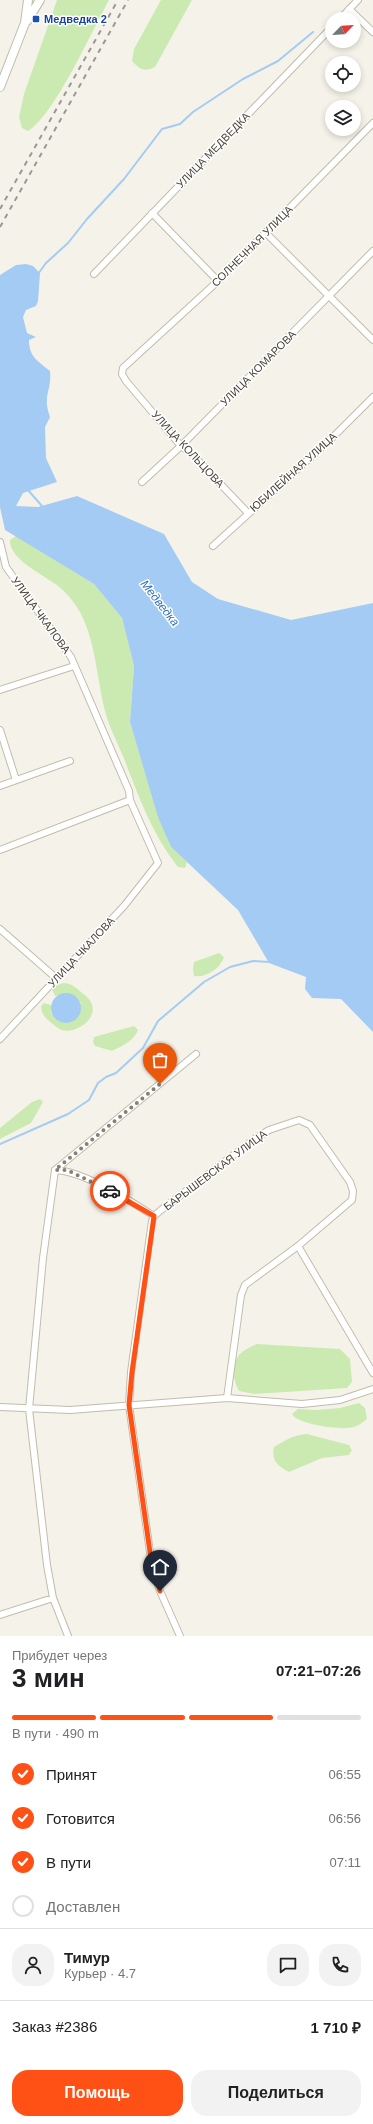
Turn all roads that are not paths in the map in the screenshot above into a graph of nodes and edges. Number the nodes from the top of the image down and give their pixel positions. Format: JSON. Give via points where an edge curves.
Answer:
{"nodes":[{"id":1,"x":28,"y":0,"type":"edge"},
{"id":2,"x":40,"y":0,"type":"edge"},
{"id":3,"x":358,"y":0,"type":"edge"},
{"id":4,"x":349,"y":9,"type":"junction"},
{"id":5,"x":346,"y":12,"type":"edge"},
{"id":6,"x":25,"y":23,"type":"junction"},
{"id":7,"x":373,"y":32,"type":"edge"},
{"id":8,"x":325,"y":34,"type":"edge"},
{"id":9,"x":0,"y":87,"type":"edge"},
{"id":10,"x":373,"y":123,"type":"edge"},
{"id":11,"x":152,"y":213,"type":"junction"},
{"id":12,"x":266,"y":233,"type":"junction"},
{"id":13,"x":373,"y":251,"type":"edge"},
{"id":14,"x":94,"y":274,"type":"dead end"},
{"id":15,"x":218,"y":281,"type":"junction"},
{"id":16,"x":329,"y":296,"type":"junction"},
{"id":17,"x":373,"y":340,"type":"edge"},
{"id":18,"x":126,"y":364,"type":"joint"},
{"id":19,"x":373,"y":397,"type":"edge"},
{"id":20,"x":181,"y":446,"type":"junction"},
{"id":21,"x":142,"y":482,"type":"dead end"},
{"id":22,"x":248,"y":513,"type":"junction"},
{"id":23,"x":0,"y":542,"type":"edge"},
{"id":24,"x":213,"y":546,"type":"dead end"},
{"id":25,"x":74,"y":666,"type":"junction"},
{"id":26,"x":0,"y":690,"type":"edge"},
{"id":27,"x":0,"y":730,"type":"edge"},
{"id":28,"x":70,"y":761,"type":"dead end"},
{"id":29,"x":16,"y":780,"type":"junction"},
{"id":30,"x":0,"y":786,"type":"edge"},
{"id":31,"x":130,"y":800,"type":"junction"},
{"id":32,"x":0,"y":850,"type":"edge"},
{"id":33,"x":0,"y":929,"type":"edge"},
{"id":34,"x":56,"y":978,"type":"junction"},
{"id":35,"x":0,"y":1039,"type":"edge"},
{"id":36,"x":196,"y":1054,"type":"dead end"},
{"id":37,"x":55,"y":1170,"type":"junction"},
{"id":38,"x":154,"y":1216,"type":"junction"},
{"id":39,"x":298,"y":1246,"type":"junction"},
{"id":40,"x":373,"y":1372,"type":"edge"},
{"id":41,"x":373,"y":1389,"type":"edge"},
{"id":42,"x":230,"y":1399,"type":"junction"},
{"id":43,"x":129,"y":1405,"type":"junction"},
{"id":44,"x":0,"y":1406,"type":"edge"},
{"id":45,"x":29,"y":1409,"type":"junction"},
{"id":46,"x":53,"y":1598,"type":"junction"},
{"id":47,"x":0,"y":1615,"type":"edge"},
{"id":48,"x":68,"y":1636,"type":"edge"},
{"id":49,"x":180,"y":1636,"type":"edge"}],
"edges":[{"from":1,"to":6,"type":"street"},
{"from":2,"to":6,"type":"street"},
{"from":3,"to":4,"type":"street"},
{"from":4,"to":5,"type":"street"},
{"from":4,"to":7,"type":"street"},
{"from":6,"to":9,"type":"street"},
{"from":8,"to":11,"type":"street","name":"УЛИЦА МЕДВЕДКА"},
{"from":10,"to":12,"type":"street","name":"СОЛНЕЧНАЯ УЛИЦА"},
{"from":11,"to":14,"type":"street","name":"УЛИЦА МЕДВЕДКА"},
{"from":11,"to":15,"type":"street"},
{"from":12,"to":15,"type":"street","name":"СОЛНЕЧНАЯ УЛИЦА"},
{"from":12,"to":16,"type":"street"},
{"from":13,"to":16,"type":"street","name":"УЛИЦА КОМАРОВА"},
{"from":15,"to":18,"type":"street","name":"СОЛНЕЧНАЯ УЛИЦА"},
{"from":16,"to":17,"type":"street"},
{"from":16,"to":20,"type":"street","name":"УЛИЦА КОМАРОВА"},
{"from":18,"to":20,"type":"street","name":"УЛИЦА КОЛЬЦОВА","via":[[122,374],[126,380]]},
{"from":19,"to":22,"type":"street","name":"ЮБИЛЕЙНАЯ УЛИЦА","via":[[333,437]]},
{"from":20,"to":21,"type":"street","name":"УЛИЦА КОМАРОВА"},
{"from":20,"to":22,"type":"street","name":"УЛИЦА КОЛЬЦОВА","via":[[191,453]]},
{"from":22,"to":24,"type":"street","name":"ЮБИЛЕЙНАЯ УЛИЦА"},
{"from":23,"to":25,"type":"street","name":"УЛИЦА ЧКАЛОВА","via":[[6,567],[71,657]]},
{"from":25,"to":26,"type":"street"},
{"from":25,"to":31,"type":"street","name":"УЛИЦА ЧКАЛОВА","via":[[129,791]]},
{"from":27,"to":29,"type":"street"},
{"from":28,"to":29,"type":"street"},
{"from":29,"to":30,"type":"street"},
{"from":31,"to":32,"type":"street"},
{"from":31,"to":34,"type":"street","name":"УЛИЦА ЧКАЛОВА","via":[[158,863],[124,906]]},
{"from":33,"to":34,"type":"street"},
{"from":34,"to":35,"type":"street","name":"УЛИЦА ЧКАЛОВА"},
{"from":36,"to":37,"type":"street"},
{"from":37,"to":38,"type":"street","via":[[67,1170],[83,1177]]},
{"from":37,"to":45,"type":"street","via":[[43,1258]]},
{"from":38,"to":39,"type":"street","name":"БАРЫШЕВСКАЯ УЛИЦА","via":[[256,1138],[269,1130],[299,1120],[310,1125],[350,1182],[353,1191],[352,1200]]},
{"from":38,"to":43,"type":"street","name":"БАРЫШЕВСКАЯ УЛИЦА","via":[[132,1365]]},
{"from":39,"to":40,"type":"street"},
{"from":39,"to":42,"type":"street","via":[[245,1285],[241,1294]]},
{"from":41,"to":42,"type":"street","via":[[350,1397],[318,1403]]},
{"from":42,"to":43,"type":"street"},
{"from":43,"to":45,"type":"street","via":[[70,1410]]},
{"from":43,"to":49,"type":"street","name":"БАРЫШЕВСКАЯ УЛИЦА","via":[[152,1566]]},
{"from":44,"to":45,"type":"street"},
{"from":45,"to":46,"type":"street"},
{"from":46,"to":47,"type":"street"},
{"from":46,"to":48,"type":"street"}]}
